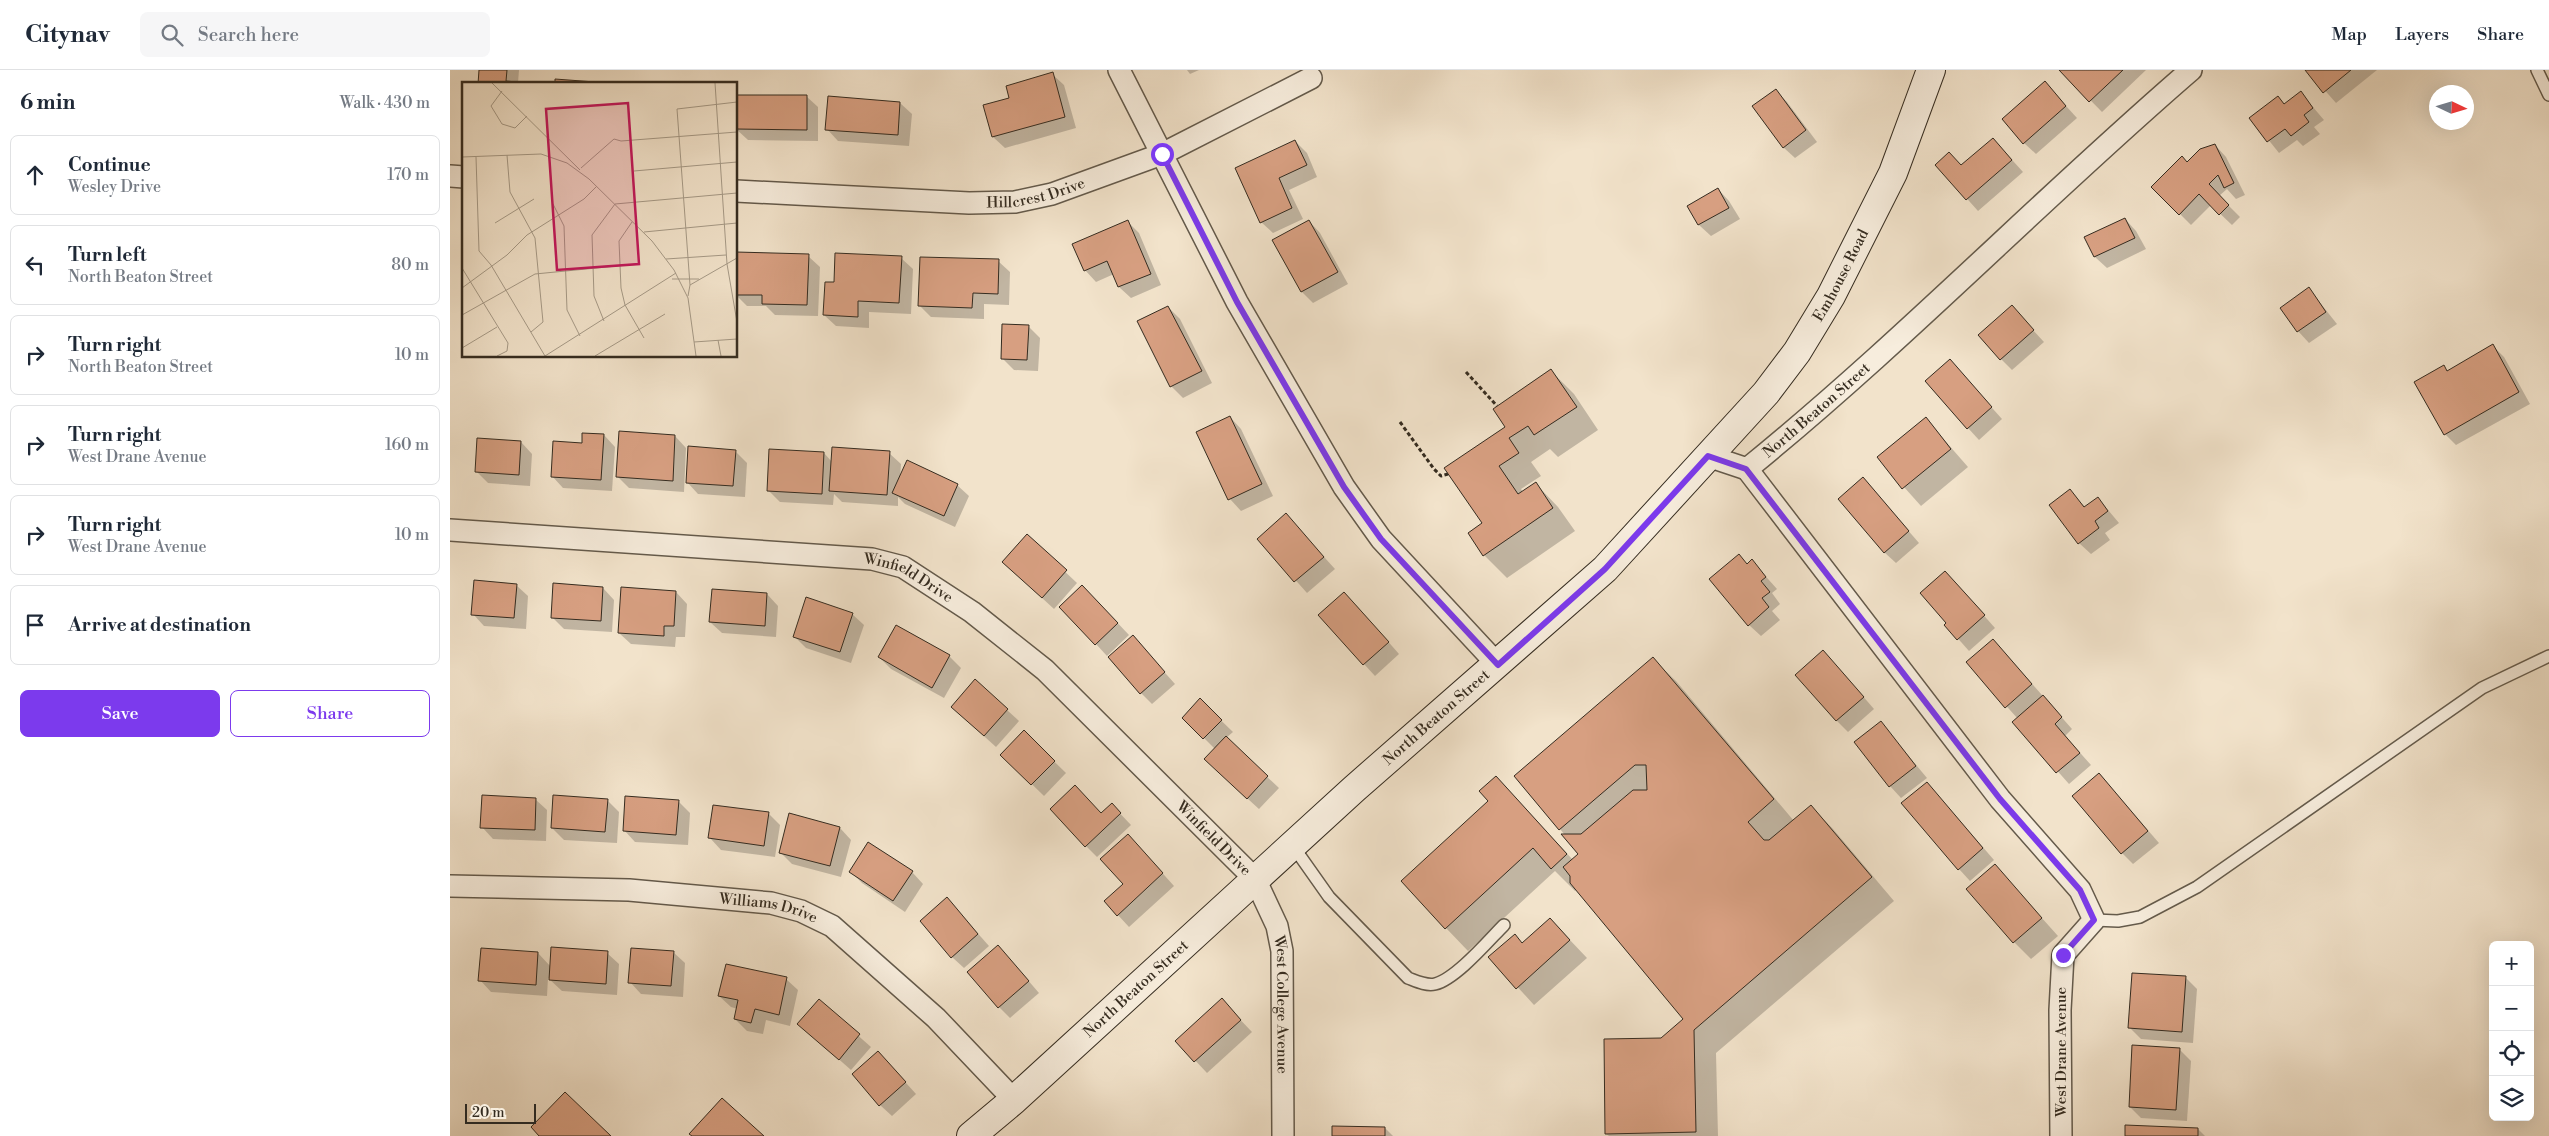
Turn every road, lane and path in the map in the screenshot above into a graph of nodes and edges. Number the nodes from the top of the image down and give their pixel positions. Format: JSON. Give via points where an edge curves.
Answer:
{"nodes":[{"id":1,"x":1119,"y":70,"type":"edge"},
{"id":2,"x":1931,"y":70,"type":"edge"},
{"id":3,"x":2191,"y":70,"type":"edge"},
{"id":4,"x":2537,"y":70,"type":"edge"},
{"id":5,"x":1311,"y":78,"type":"dead end"},
{"id":6,"x":2549,"y":95,"type":"edge"},
{"id":7,"x":1162,"y":154,"type":"junction"},
{"id":8,"x":738,"y":190,"type":"edge"},
{"id":9,"x":1466,"y":372,"type":"dead end"},
{"id":10,"x":1497,"y":406,"type":"dead end"},
{"id":11,"x":1400,"y":422,"type":"dead end"},
{"id":12,"x":1708,"y":456,"type":"junction"},
{"id":13,"x":1746,"y":469,"type":"junction"},
{"id":14,"x":1448,"y":474,"type":"dead end"},
{"id":15,"x":450,"y":530,"type":"edge"},
{"id":16,"x":2549,"y":656,"type":"edge"},
{"id":17,"x":1498,"y":665,"type":"junction"},
{"id":18,"x":1292,"y":845,"type":"junction"},
{"id":19,"x":1254,"y":879,"type":"junction"},
{"id":20,"x":450,"y":886,"type":"edge"},
{"id":21,"x":2094,"y":920,"type":"junction"},
{"id":22,"x":1504,"y":925,"type":"dead end"},
{"id":23,"x":1014,"y":1100,"type":"junction"},
{"id":24,"x":971,"y":1136,"type":"edge"},
{"id":25,"x":1283,"y":1136,"type":"edge"},
{"id":26,"x":2061,"y":1136,"type":"edge"}],
"edges":[{"from":1,"to":7,"type":"street"},
{"from":2,"to":12,"type":"main road","name":"Emhouse Road","via":[[1893,173],[1831,296],[1797,352],[1766,393]]},
{"from":3,"to":13,"type":"street","name":"North Beaton Street","via":[[2120,130],[1977,267],[1800,426]]},
{"from":4,"to":6,"type":"lane"},
{"from":5,"to":7,"type":"street","name":"Hillcrest Drive"},
{"from":7,"to":8,"type":"street","name":"Hillcrest Drive","via":[[1052,194],[1015,202]]},
{"from":7,"to":17,"type":"street","via":[[1237,302],[1344,487],[1381,539]]},
{"from":9,"to":10,"type":"path"},
{"from":11,"to":14,"type":"path","via":[[1434,470],[1441,476]]},
{"from":12,"to":13,"type":"street"},
{"from":12,"to":17,"type":"main road","name":"North Beaton Street","via":[[1605,569]]},
{"from":13,"to":21,"type":"street","via":[[2000,799],[2080,890]]},
{"from":15,"to":19,"type":"street","name":"Winfield Drive","via":[[872,559],[903,568],[972,612],[1045,670]]},
{"from":16,"to":21,"type":"lane","via":[[2482,688],[2197,887],[2140,917],[2118,921]]},
{"from":17,"to":18,"type":"main road","name":"North Beaton Street"},
{"from":18,"to":19,"type":"main road","name":"North Beaton Street"},
{"from":18,"to":22,"type":"lane","via":[[1329,897],[1408,978],[1420,983],[1436,984],[1452,974]]},
{"from":19,"to":23,"type":"main road","name":"North Beaton Street"},
{"from":19,"to":25,"type":"street","name":"West College Avenue","via":[[1277,926],[1282,951]]},
{"from":20,"to":23,"type":"street","name":"Williams Drive","via":[[629,890],[771,903],[801,911],[832,926],[936,1018]]},
{"from":21,"to":26,"type":"street","name":"West Drane Avenue","via":[[2063,955]]},
{"from":23,"to":24,"type":"main road","name":"North Beaton Street"}]}
